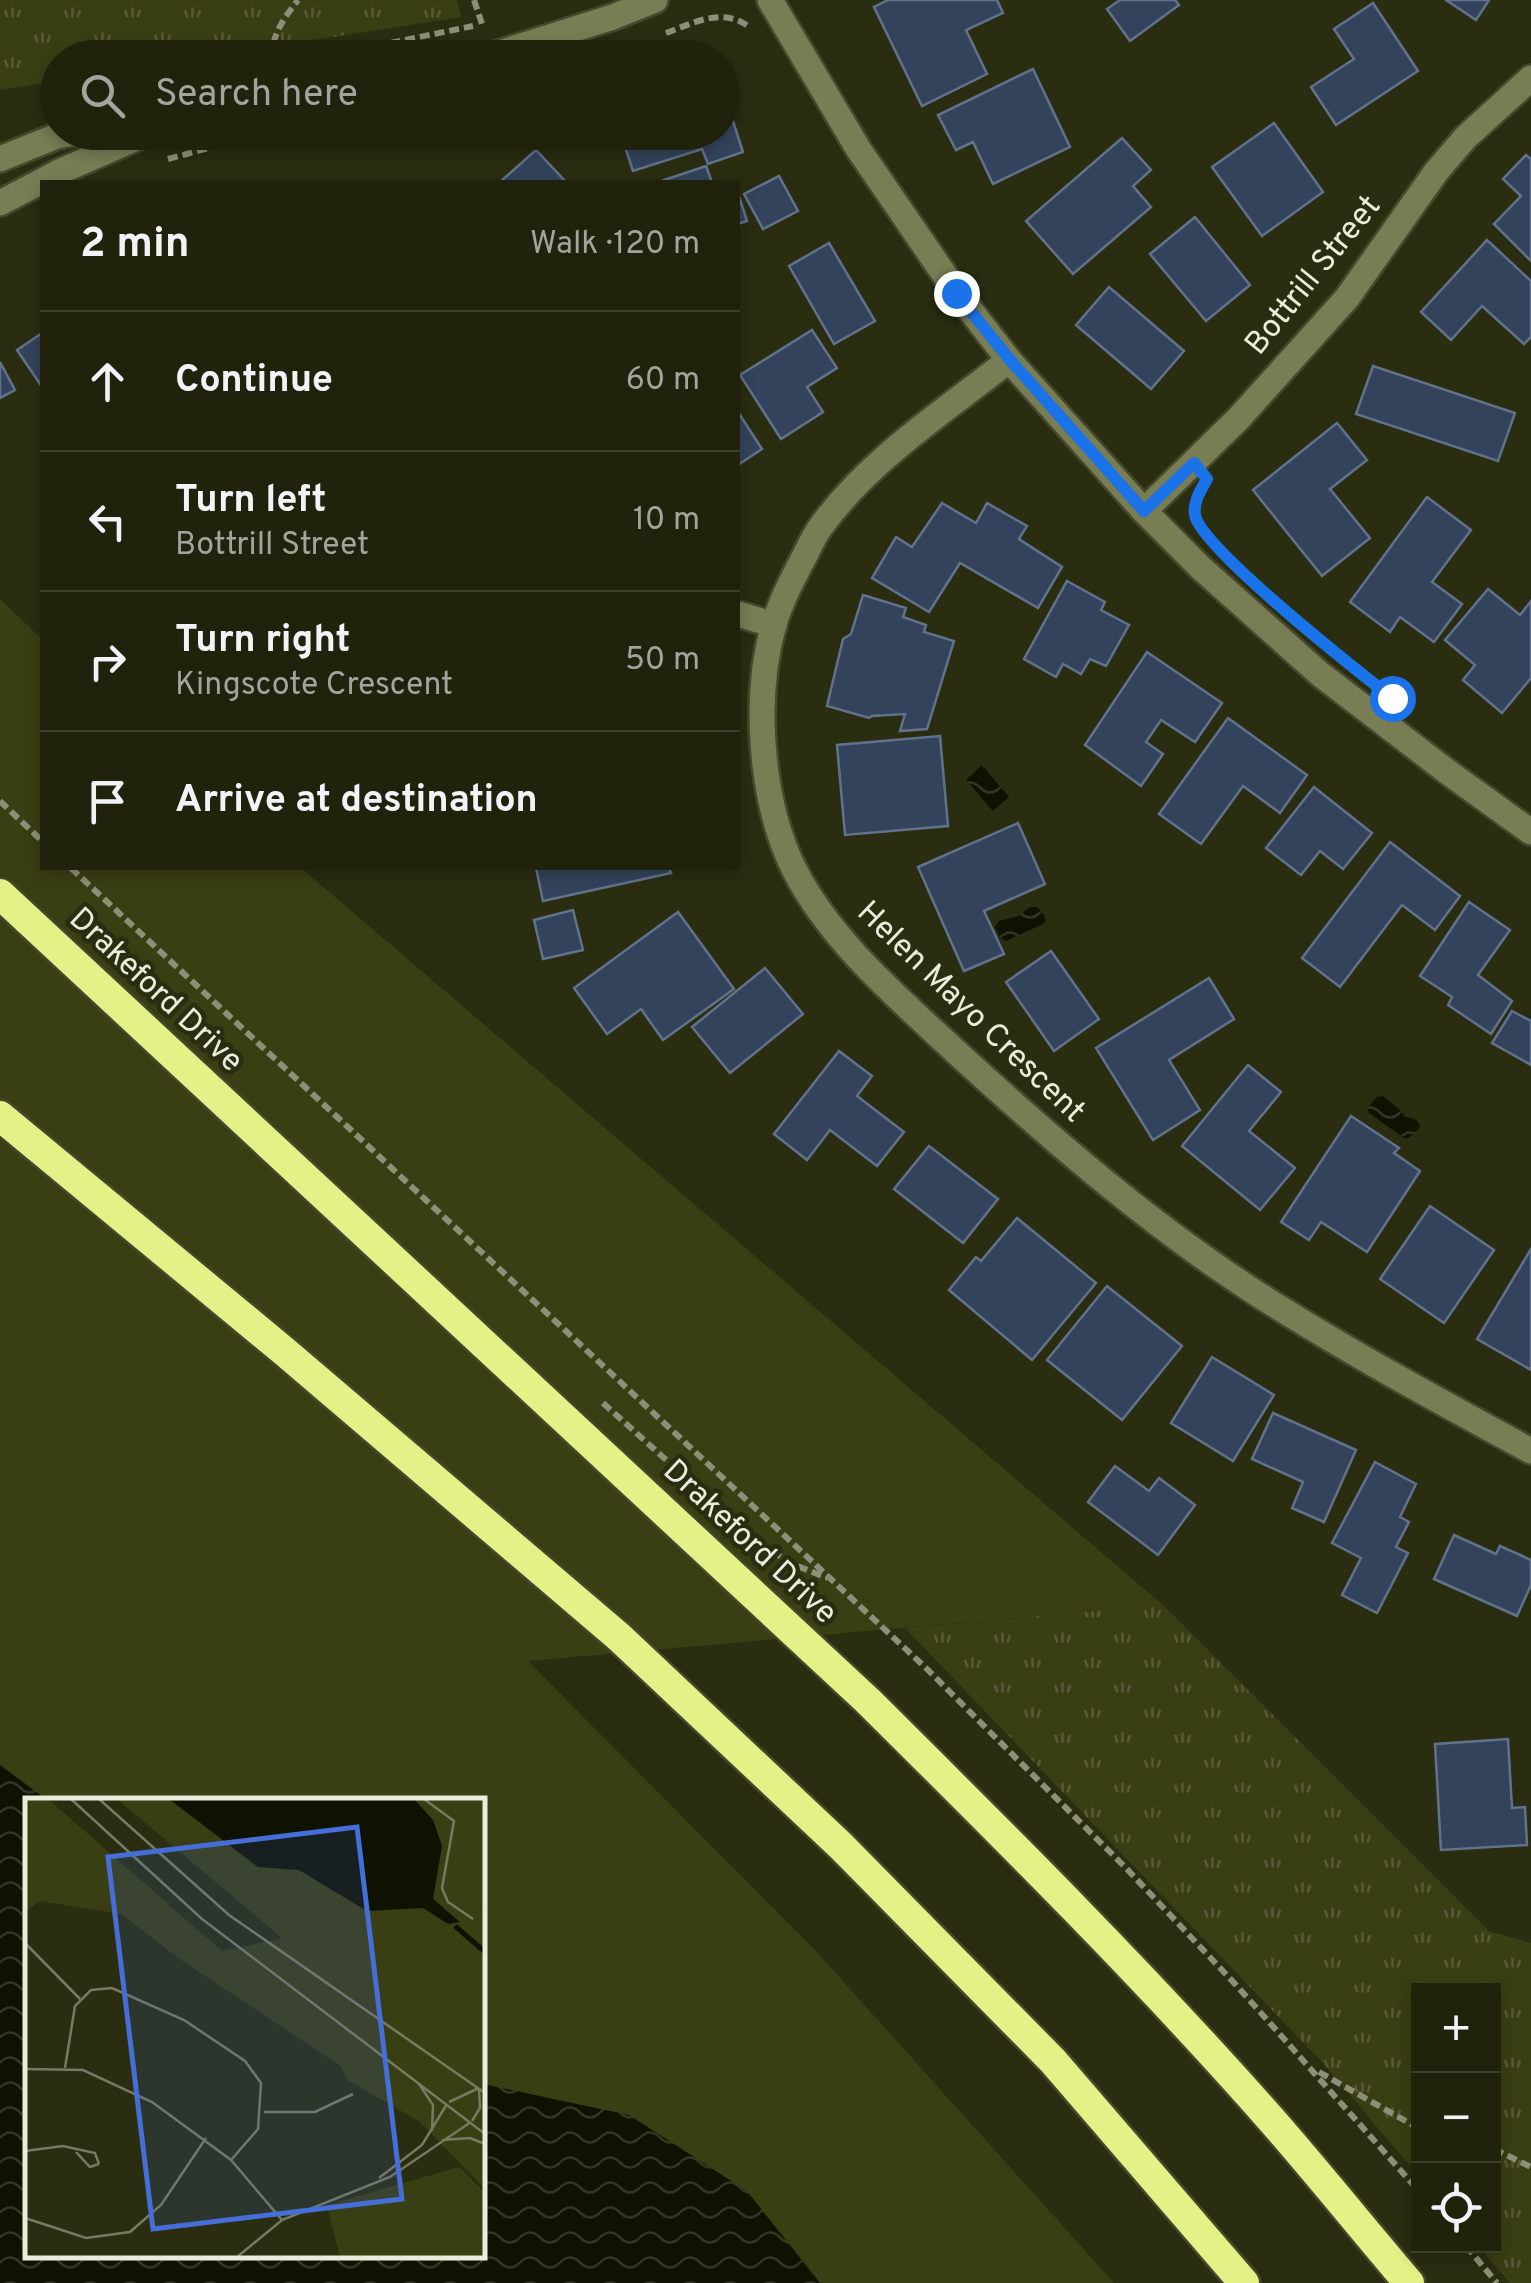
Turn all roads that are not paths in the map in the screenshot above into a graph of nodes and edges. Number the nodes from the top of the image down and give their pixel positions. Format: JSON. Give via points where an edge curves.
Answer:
{"nodes":[{"id":1,"x":655,"y":0,"type":"edge"},
{"id":2,"x":770,"y":0,"type":"edge"},
{"id":3,"x":541,"y":40,"type":"edge"},
{"id":4,"x":1531,"y":78,"type":"edge"},
{"id":5,"x":40,"y":143,"type":"edge"},
{"id":6,"x":109,"y":150,"type":"edge"},
{"id":7,"x":0,"y":159,"type":"edge"},
{"id":8,"x":44,"y":180,"type":"edge"},
{"id":9,"x":40,"y":182,"type":"edge"},
{"id":10,"x":0,"y":204,"type":"edge"},
{"id":11,"x":1010,"y":360,"type":"junction"},
{"id":12,"x":1144,"y":511,"type":"junction"},
{"id":13,"x":740,"y":615,"type":"edge"},
{"id":14,"x":774,"y":624,"type":"junction"},
{"id":15,"x":1531,"y":832,"type":"edge"},
{"id":16,"x":0,"y":894,"type":"edge"},
{"id":17,"x":0,"y":1116,"type":"edge"},
{"id":18,"x":1531,"y":1451,"type":"edge"},
{"id":19,"x":1244,"y":2283,"type":"edge"},
{"id":20,"x":1409,"y":2283,"type":"edge"}],
"edges":[{"from":1,"to":3,"type":"street"},
{"from":2,"to":11,"type":"street","via":[[858,150]]},
{"from":4,"to":12,"type":"street","name":"Bottrill Street","via":[[1465,138],[1346,298]]},
{"from":5,"to":7,"type":"street"},
{"from":6,"to":8,"type":"street"},
{"from":9,"to":10,"type":"street"},
{"from":11,"to":12,"type":"street"},
{"from":11,"to":14,"type":"street","name":"Helen Mayo Crescent","via":[[864,475],[820,527]]},
{"from":12,"to":15,"type":"street","via":[[1320,674]]},
{"from":13,"to":14,"type":"street"},
{"from":14,"to":18,"type":"street","name":"Helen Mayo Crescent","via":[[762,732],[771,803],[794,868],[829,924],[1046,1134],[1186,1244],[1408,1384]]},
{"from":16,"to":20,"type":"highway","name":"Drakeford Drive","via":[[882,1715],[1156,1995]]},
{"from":17,"to":19,"type":"highway","via":[[633,1650],[841,1846],[1052,2061]]}]}
